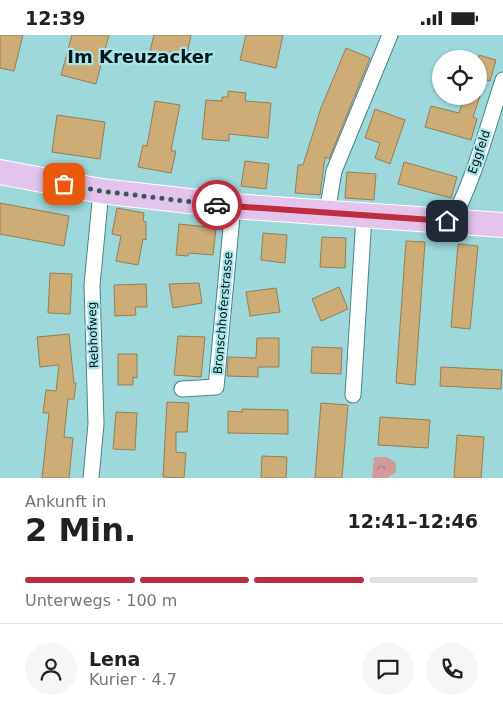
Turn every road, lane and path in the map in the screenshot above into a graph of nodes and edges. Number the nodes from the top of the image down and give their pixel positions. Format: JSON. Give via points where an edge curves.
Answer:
{"nodes":[{"id":1,"x":390,"y":35,"type":"edge"},
{"id":2,"x":503,"y":80,"type":"edge"},
{"id":3,"x":0,"y":172,"type":"edge"},
{"id":4,"x":101,"y":191,"type":"junction"},
{"id":5,"x":233,"y":206,"type":"junction"},
{"id":6,"x":327,"y":213,"type":"junction"},
{"id":7,"x":364,"y":216,"type":"junction"},
{"id":8,"x":451,"y":222,"type":"junction"},
{"id":9,"x":503,"y":225,"type":"edge"},
{"id":10,"x":182,"y":389,"type":"dead end"},
{"id":11,"x":353,"y":395,"type":"dead end"},
{"id":12,"x":91,"y":478,"type":"edge"}],
"edges":[{"from":1,"to":6,"type":"street","via":[[334,171]]},
{"from":2,"to":8,"type":"street","name":"Eggfeld"},
{"from":3,"to":4,"type":"main road"},
{"from":4,"to":5,"type":"main road"},
{"from":4,"to":12,"type":"street","name":"Rebhofweg","via":[[92,285],[96,424]]},
{"from":5,"to":6,"type":"main road"},
{"from":5,"to":10,"type":"street","name":"Bronschhoferstrasse","via":[[216,387]]},
{"from":6,"to":7,"type":"main road"},
{"from":7,"to":8,"type":"main road"},
{"from":7,"to":11,"type":"street"},
{"from":8,"to":9,"type":"main road"}]}
